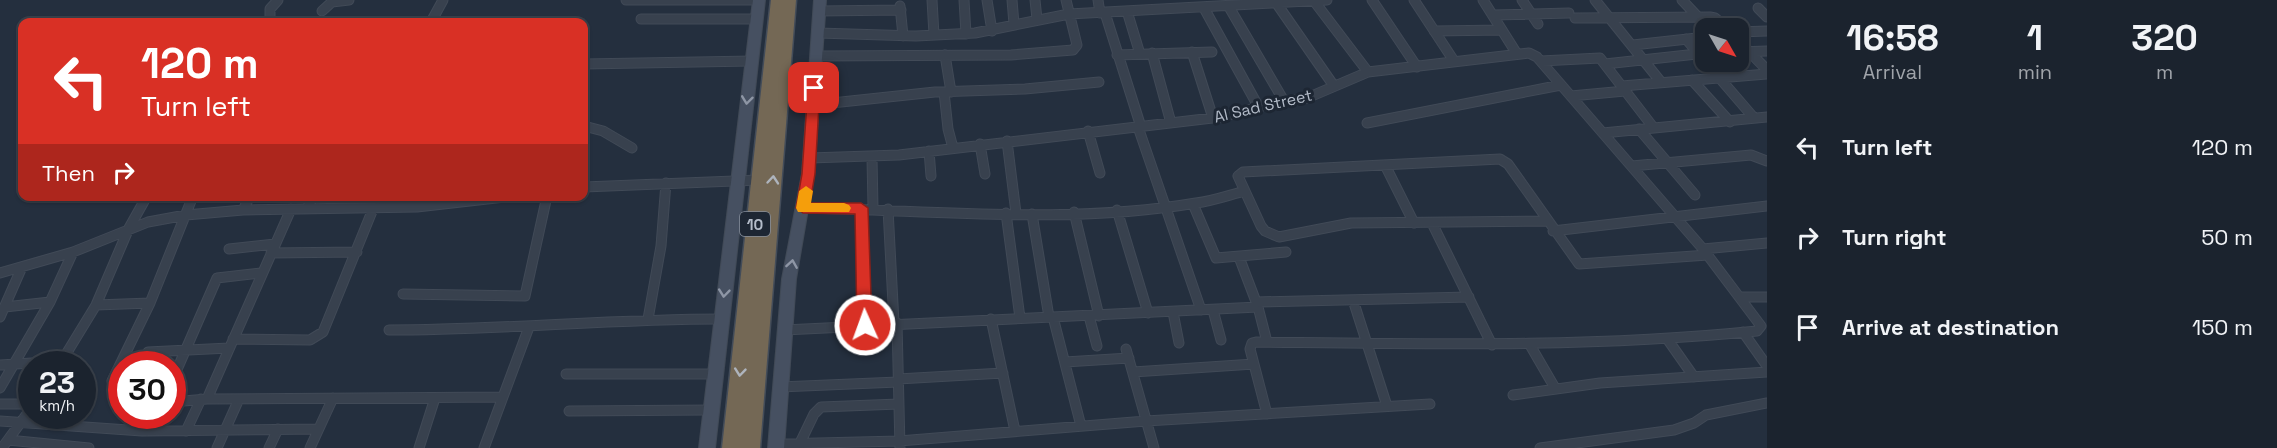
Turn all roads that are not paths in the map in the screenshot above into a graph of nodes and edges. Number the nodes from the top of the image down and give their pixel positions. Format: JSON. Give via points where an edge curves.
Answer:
{"nodes":[{"id":1,"x":278,"y":0,"type":"edge"},
{"id":2,"x":349,"y":0,"type":"edge"},
{"id":3,"x":443,"y":0,"type":"edge"},
{"id":4,"x":626,"y":0,"type":"edge"},
{"id":5,"x":759,"y":0,"type":"edge"},
{"id":6,"x":778,"y":0,"type":"edge"},
{"id":7,"x":789,"y":0,"type":"edge"},
{"id":8,"x":932,"y":0,"type":"edge"},
{"id":9,"x":964,"y":0,"type":"edge"},
{"id":10,"x":987,"y":0,"type":"edge"},
{"id":11,"x":1012,"y":0,"type":"edge"},
{"id":12,"x":1035,"y":0,"type":"edge"},
{"id":13,"x":1066,"y":0,"type":"edge"},
{"id":14,"x":1098,"y":0,"type":"edge"},
{"id":15,"x":1129,"y":0,"type":"edge"},
{"id":16,"x":1171,"y":0,"type":"edge"},
{"id":17,"x":1326,"y":0,"type":"edge"},
{"id":18,"x":1372,"y":0,"type":"edge"},
{"id":19,"x":1414,"y":0,"type":"edge"},
{"id":20,"x":1484,"y":0,"type":"edge"},
{"id":21,"x":1522,"y":0,"type":"edge"},
{"id":22,"x":1595,"y":0,"type":"edge"},
{"id":23,"x":1682,"y":0,"type":"edge"},
{"id":24,"x":1314,"y":1,"type":"edge"},
{"id":25,"x":1247,"y":3,"type":"edge"},
{"id":26,"x":1277,"y":4,"type":"junction"},
{"id":27,"x":1223,"y":5,"type":"edge"},
{"id":28,"x":819,"y":6,"type":"edge"},
{"id":29,"x":1204,"y":8,"type":"junction"},
{"id":30,"x":1758,"y":8,"type":"dead end"},
{"id":31,"x":1175,"y":9,"type":"junction"},
{"id":32,"x":322,"y":11,"type":"dead end"},
{"id":33,"x":1130,"y":11,"type":"junction"},
{"id":34,"x":1102,"y":13,"type":"junction"},
{"id":35,"x":1069,"y":14,"type":"junction"},
{"id":36,"x":1531,"y":14,"type":"junction"},
{"id":37,"x":1493,"y":15,"type":"junction"},
{"id":38,"x":1698,"y":17,"type":"junction"},
{"id":39,"x":1767,"y":17,"type":"edge"},
{"id":40,"x":270,"y":18,"type":"edge"},
{"id":41,"x":433,"y":18,"type":"edge"},
{"id":42,"x":1610,"y":18,"type":"junction"},
{"id":43,"x":1715,"y":18,"type":"edge"},
{"id":44,"x":641,"y":19,"type":"dead end"},
{"id":45,"x":757,"y":19,"type":"junction"},
{"id":46,"x":1037,"y":19,"type":"junction"},
{"id":47,"x":1014,"y":24,"type":"junction"},
{"id":48,"x":1538,"y":24,"type":"dead end"},
{"id":49,"x":1502,"y":30,"type":"junction"},
{"id":50,"x":992,"y":31,"type":"junction"},
{"id":51,"x":1434,"y":31,"type":"junction"},
{"id":52,"x":1767,"y":32,"type":"edge"},
{"id":53,"x":818,"y":33,"type":"junction"},
{"id":54,"x":1749,"y":33,"type":"edge"},
{"id":55,"x":966,"y":34,"type":"junction"},
{"id":56,"x":934,"y":35,"type":"junction"},
{"id":57,"x":903,"y":36,"type":"junction"},
{"id":58,"x":1695,"y":38,"type":"edge"},
{"id":59,"x":1686,"y":39,"type":"junction"},
{"id":60,"x":1633,"y":45,"type":"junction"},
{"id":61,"x":1695,"y":47,"type":"edge"},
{"id":62,"x":1749,"y":51,"type":"joint"},
{"id":63,"x":1767,"y":51,"type":"edge"},
{"id":64,"x":1192,"y":52,"type":"junction"},
{"id":65,"x":1212,"y":52,"type":"dead end"},
{"id":66,"x":1152,"y":53,"type":"junction"},
{"id":67,"x":1140,"y":54,"type":"junction"},
{"id":68,"x":1517,"y":54,"type":"junction"},
{"id":69,"x":1695,"y":54,"type":"edge"},
{"id":70,"x":945,"y":55,"type":"junction"},
{"id":71,"x":1117,"y":55,"type":"junction"},
{"id":72,"x":816,"y":56,"type":"junction"},
{"id":73,"x":1643,"y":58,"type":"junction"},
{"id":74,"x":752,"y":61,"type":"junction"},
{"id":75,"x":1454,"y":61,"type":"junction"},
{"id":76,"x":1540,"y":61,"type":"junction"},
{"id":77,"x":588,"y":64,"type":"edge"},
{"id":78,"x":1605,"y":64,"type":"junction"},
{"id":79,"x":1417,"y":67,"type":"junction"},
{"id":80,"x":1767,"y":71,"type":"edge"},
{"id":81,"x":1368,"y":72,"type":"junction"},
{"id":82,"x":1713,"y":72,"type":"edge"},
{"id":83,"x":1718,"y":79,"type":"junction"},
{"id":84,"x":1692,"y":80,"type":"junction"},
{"id":85,"x":1099,"y":82,"type":"dead end"},
{"id":86,"x":1661,"y":82,"type":"junction"},
{"id":87,"x":1561,"y":85,"type":"junction"},
{"id":88,"x":1334,"y":86,"type":"junction"},
{"id":89,"x":1624,"y":89,"type":"junction"},
{"id":90,"x":948,"y":92,"type":"junction"},
{"id":91,"x":1571,"y":96,"type":"junction"},
{"id":92,"x":1284,"y":102,"type":"junction"},
{"id":93,"x":813,"y":105,"type":"junction"},
{"id":94,"x":1258,"y":106,"type":"junction"},
{"id":95,"x":1767,"y":117,"type":"edge"},
{"id":96,"x":1213,"y":118,"type":"junction"},
{"id":97,"x":1755,"y":118,"type":"junction"},
{"id":98,"x":1730,"y":122,"type":"junction"},
{"id":99,"x":1171,"y":123,"type":"junction"},
{"id":100,"x":1367,"y":123,"type":"dead end"},
{"id":101,"x":588,"y":127,"type":"edge"},
{"id":102,"x":1139,"y":127,"type":"junction"},
{"id":103,"x":1653,"y":128,"type":"junction"},
{"id":104,"x":1639,"y":129,"type":"junction"},
{"id":105,"x":1088,"y":131,"type":"junction"},
{"id":106,"x":1603,"y":133,"type":"junction"},
{"id":107,"x":1006,"y":141,"type":"junction"},
{"id":108,"x":980,"y":144,"type":"junction"},
{"id":109,"x":632,"y":148,"type":"dead end"},
{"id":110,"x":953,"y":148,"type":"junction"},
{"id":111,"x":929,"y":151,"type":"junction"},
{"id":112,"x":810,"y":158,"type":"junction"},
{"id":113,"x":873,"y":158,"type":"junction"},
{"id":114,"x":1767,"y":161,"type":"edge"},
{"id":115,"x":1668,"y":162,"type":"junction"},
{"id":116,"x":1385,"y":165,"type":"junction"},
{"id":117,"x":1632,"y":166,"type":"junction"},
{"id":118,"x":1100,"y":173,"type":"dead end"},
{"id":119,"x":985,"y":174,"type":"dead end"},
{"id":120,"x":931,"y":176,"type":"dead end"},
{"id":121,"x":759,"y":180,"type":"junction"},
{"id":122,"x":737,"y":181,"type":"junction"},
{"id":123,"x":666,"y":183,"type":"junction"},
{"id":124,"x":588,"y":187,"type":"edge"},
{"id":125,"x":1245,"y":191,"type":"junction"},
{"id":126,"x":1695,"y":195,"type":"dead end"},
{"id":127,"x":144,"y":201,"type":"edge"},
{"id":128,"x":191,"y":201,"type":"edge"},
{"id":129,"x":248,"y":201,"type":"edge"},
{"id":130,"x":311,"y":201,"type":"edge"},
{"id":131,"x":394,"y":201,"type":"edge"},
{"id":132,"x":466,"y":201,"type":"edge"},
{"id":133,"x":546,"y":201,"type":"edge"},
{"id":134,"x":1193,"y":204,"type":"junction"},
{"id":135,"x":1165,"y":206,"type":"junction"},
{"id":136,"x":1767,"y":206,"type":"edge"},
{"id":137,"x":390,"y":208,"type":"junction"},
{"id":138,"x":803,"y":208,"type":"junction"},
{"id":139,"x":861,"y":208,"type":"junction"},
{"id":140,"x":873,"y":208,"type":"junction"},
{"id":141,"x":291,"y":209,"type":"junction"},
{"id":142,"x":307,"y":209,"type":"junction"},
{"id":143,"x":373,"y":209,"type":"junction"},
{"id":144,"x":888,"y":209,"type":"junction"},
{"id":145,"x":243,"y":210,"type":"junction"},
{"id":146,"x":1117,"y":210,"type":"junction"},
{"id":147,"x":1074,"y":212,"type":"junction"},
{"id":148,"x":1011,"y":213,"type":"junction"},
{"id":149,"x":1032,"y":214,"type":"junction"},
{"id":150,"x":186,"y":215,"type":"junction"},
{"id":151,"x":1675,"y":217,"type":"junction"},
{"id":152,"x":1547,"y":221,"type":"junction"},
{"id":153,"x":1414,"y":223,"type":"junction"},
{"id":154,"x":1432,"y":223,"type":"junction"},
{"id":155,"x":129,"y":228,"type":"junction"},
{"id":156,"x":1553,"y":231,"type":"junction"},
{"id":157,"x":1767,"y":243,"type":"edge"},
{"id":158,"x":229,"y":249,"type":"dead end"},
{"id":159,"x":273,"y":249,"type":"junction"},
{"id":160,"x":72,"y":252,"type":"junction"},
{"id":161,"x":357,"y":252,"type":"junction"},
{"id":162,"x":1286,"y":252,"type":"dead end"},
{"id":163,"x":1706,"y":252,"type":"junction"},
{"id":164,"x":1239,"y":257,"type":"junction"},
{"id":165,"x":22,"y":267,"type":"junction"},
{"id":166,"x":0,"y":273,"type":"edge"},
{"id":167,"x":261,"y":273,"type":"junction"},
{"id":168,"x":403,"y":294,"type":"dead end"},
{"id":169,"x":1469,"y":297,"type":"junction"},
{"id":170,"x":1741,"y":297,"type":"junction"},
{"id":171,"x":1767,"y":297,"type":"edge"},
{"id":172,"x":1353,"y":300,"type":"junction"},
{"id":173,"x":50,"y":302,"type":"junction"},
{"id":174,"x":150,"y":303,"type":"junction"},
{"id":175,"x":96,"y":305,"type":"junction"},
{"id":176,"x":1257,"y":305,"type":"junction"},
{"id":177,"x":5,"y":307,"type":"junction"},
{"id":178,"x":1201,"y":310,"type":"junction"},
{"id":179,"x":1213,"y":310,"type":"junction"},
{"id":180,"x":1173,"y":312,"type":"junction"},
{"id":181,"x":1148,"y":313,"type":"junction"},
{"id":182,"x":1094,"y":316,"type":"junction"},
{"id":183,"x":1051,"y":317,"type":"junction"},
{"id":184,"x":0,"y":318,"type":"edge"},
{"id":185,"x":1020,"y":318,"type":"junction"},
{"id":186,"x":648,"y":319,"type":"junction"},
{"id":187,"x":722,"y":319,"type":"junction"},
{"id":188,"x":991,"y":319,"type":"junction"},
{"id":189,"x":896,"y":323,"type":"junction"},
{"id":190,"x":865,"y":325,"type":"junction"},
{"id":191,"x":529,"y":327,"type":"junction"},
{"id":192,"x":388,"y":330,"type":"dead end"},
{"id":193,"x":784,"y":330,"type":"junction"},
{"id":194,"x":1743,"y":332,"type":"junction"},
{"id":195,"x":1221,"y":340,"type":"dead end"},
{"id":196,"x":1668,"y":340,"type":"junction"},
{"id":197,"x":1267,"y":342,"type":"junction"},
{"id":198,"x":1179,"y":343,"type":"dead end"},
{"id":199,"x":1367,"y":343,"type":"junction"},
{"id":200,"x":231,"y":344,"type":"junction"},
{"id":201,"x":1492,"y":345,"type":"junction"},
{"id":202,"x":1530,"y":345,"type":"junction"},
{"id":203,"x":1097,"y":346,"type":"dead end"},
{"id":204,"x":68,"y":351,"type":"edge"},
{"id":205,"x":127,"y":351,"type":"edge"},
{"id":206,"x":187,"y":351,"type":"joint"},
{"id":207,"x":1065,"y":362,"type":"junction"},
{"id":208,"x":15,"y":364,"type":"junction"},
{"id":209,"x":18,"y":364,"type":"edge"},
{"id":210,"x":1254,"y":364,"type":"junction"},
{"id":211,"x":0,"y":365,"type":"edge"},
{"id":212,"x":1767,"y":366,"type":"edge"},
{"id":213,"x":1133,"y":372,"type":"junction"},
{"id":214,"x":1767,"y":372,"type":"edge"},
{"id":215,"x":1003,"y":373,"type":"junction"},
{"id":216,"x":566,"y":374,"type":"dead end"},
{"id":217,"x":715,"y":374,"type":"junction"},
{"id":218,"x":1694,"y":377,"type":"junction"},
{"id":219,"x":898,"y":380,"type":"junction"},
{"id":220,"x":780,"y":387,"type":"junction"},
{"id":221,"x":0,"y":388,"type":"edge"},
{"id":222,"x":1555,"y":388,"type":"junction"},
{"id":223,"x":1513,"y":395,"type":"dead end"},
{"id":224,"x":503,"y":397,"type":"junction"},
{"id":225,"x":333,"y":398,"type":"junction"},
{"id":226,"x":435,"y":398,"type":"junction"},
{"id":227,"x":204,"y":399,"type":"junction"},
{"id":228,"x":239,"y":399,"type":"junction"},
{"id":229,"x":186,"y":401,"type":"edge"},
{"id":230,"x":1767,"y":403,"type":"edge"},
{"id":231,"x":0,"y":404,"type":"edge"},
{"id":232,"x":899,"y":404,"type":"junction"},
{"id":233,"x":1430,"y":404,"type":"dead end"},
{"id":234,"x":18,"y":405,"type":"edge"},
{"id":235,"x":1387,"y":406,"type":"junction"},
{"id":236,"x":711,"y":410,"type":"junction"},
{"id":237,"x":569,"y":411,"type":"dead end"},
{"id":238,"x":1267,"y":414,"type":"junction"},
{"id":239,"x":0,"y":421,"type":"edge"},
{"id":240,"x":18,"y":421,"type":"edge"},
{"id":241,"x":1146,"y":421,"type":"junction"},
{"id":242,"x":18,"y":425,"type":"edge"},
{"id":243,"x":1082,"y":426,"type":"junction"},
{"id":244,"x":96,"y":427,"type":"edge"},
{"id":245,"x":225,"y":429,"type":"junction"},
{"id":246,"x":278,"y":429,"type":"junction"},
{"id":247,"x":318,"y":429,"type":"junction"},
{"id":248,"x":186,"y":431,"type":"junction"},
{"id":249,"x":1015,"y":431,"type":"junction"},
{"id":250,"x":800,"y":443,"type":"junction"},
{"id":251,"x":5,"y":444,"type":"edge"},
{"id":252,"x":899,"y":444,"type":"edge"},
{"id":253,"x":776,"y":446,"type":"edge"},
{"id":254,"x":89,"y":448,"type":"edge"},
{"id":255,"x":217,"y":448,"type":"edge"},
{"id":256,"x":269,"y":448,"type":"edge"},
{"id":257,"x":310,"y":448,"type":"edge"},
{"id":258,"x":419,"y":448,"type":"edge"},
{"id":259,"x":484,"y":448,"type":"edge"},
{"id":260,"x":707,"y":448,"type":"edge"},
{"id":261,"x":732,"y":448,"type":"edge"},
{"id":262,"x":750,"y":448,"type":"edge"},
{"id":263,"x":1154,"y":448,"type":"edge"},
{"id":264,"x":1540,"y":448,"type":"edge"}],
"edges":[{"from":1,"to":40,"type":"street","via":[[270,9]]},
{"from":2,"to":32,"type":"street","via":[[330,3]]},
{"from":3,"to":41,"type":"street"},
{"from":4,"to":5,"type":"street"},
{"from":5,"to":45,"type":"street"},
{"from":6,"to":121,"type":"highway","number":"10"},
{"from":262,"to":7,"type":"highway","number":"10","one_way":true},
{"from":8,"to":56,"type":"street"},
{"from":9,"to":55,"type":"street"},
{"from":10,"to":50,"type":"street"},
{"from":11,"to":47,"type":"street"},
{"from":12,"to":46,"type":"street"},
{"from":13,"to":35,"type":"street"},
{"from":14,"to":34,"type":"street"},
{"from":15,"to":33,"type":"street"},
{"from":16,"to":31,"type":"street"},
{"from":17,"to":24,"type":"street"},
{"from":18,"to":79,"type":"street"},
{"from":19,"to":51,"type":"street"},
{"from":20,"to":37,"type":"street"},
{"from":21,"to":36,"type":"street"},
{"from":22,"to":42,"type":"street"},
{"from":23,"to":38,"type":"street"},
{"from":24,"to":26,"type":"street"},
{"from":24,"to":81,"type":"street"},
{"from":25,"to":26,"type":"street"},
{"from":25,"to":27,"type":"street"},
{"from":26,"to":88,"type":"street"},
{"from":27,"to":29,"type":"street"},
{"from":27,"to":92,"type":"street"},
{"from":28,"to":53,"type":"street"},
{"from":28,"to":57,"type":"street","via":[[901,8]]},
{"from":29,"to":31,"type":"street"},
{"from":29,"to":94,"type":"street"},
{"from":30,"to":39,"type":"street"},
{"from":31,"to":33,"type":"street"},
{"from":33,"to":34,"type":"street"},
{"from":33,"to":67,"type":"street"},
{"from":34,"to":35,"type":"street"},
{"from":34,"to":71,"type":"street"},
{"from":35,"to":46,"type":"street"},
{"from":35,"to":70,"type":"street","via":[[1077,45],[1073,50]]},
{"from":36,"to":37,"type":"street"},
{"from":36,"to":42,"type":"street"},
{"from":36,"to":48,"type":"street"},
{"from":37,"to":49,"type":"street"},
{"from":38,"to":42,"type":"street"},
{"from":38,"to":43,"type":"street"},
{"from":42,"to":60,"type":"street"},
{"from":44,"to":45,"type":"street"},
{"from":45,"to":74,"type":"street"},
{"from":46,"to":47,"type":"street"},
{"from":47,"to":50,"type":"street"},
{"from":49,"to":51,"type":"street"},
{"from":49,"to":68,"type":"street"},
{"from":50,"to":55,"type":"street"},
{"from":51,"to":75,"type":"street"},
{"from":52,"to":54,"type":"street"},
{"from":53,"to":57,"type":"street"},
{"from":53,"to":72,"type":"street"},
{"from":55,"to":56,"type":"street"},
{"from":56,"to":57,"type":"street"},
{"from":58,"to":59,"type":"street"},
{"from":59,"to":60,"type":"street"},
{"from":59,"to":61,"type":"street"},
{"from":60,"to":73,"type":"street"},
{"from":62,"to":63,"type":"street"},
{"from":62,"to":80,"type":"street"},
{"from":64,"to":65,"type":"street"},
{"from":64,"to":66,"type":"street"},
{"from":64,"to":96,"type":"street"},
{"from":66,"to":67,"type":"street"},
{"from":66,"to":99,"type":"street"},
{"from":67,"to":71,"type":"street"},
{"from":68,"to":75,"type":"street","name":"Al Sad Street"},
{"from":68,"to":76,"type":"street","name":"Al Sad Street","via":[[1532,54]]},
{"from":69,"to":73,"type":"street"},
{"from":70,"to":72,"type":"street"},
{"from":70,"to":90,"type":"street"},
{"from":71,"to":102,"type":"street"},
{"from":72,"to":93,"type":"street"},
{"from":73,"to":78,"type":"street"},
{"from":73,"to":86,"type":"street"},
{"from":74,"to":77,"type":"street"},
{"from":74,"to":122,"type":"street","one_way":true},
{"from":75,"to":79,"type":"street","name":"Al Sad Street"},
{"from":76,"to":78,"type":"street","via":[[1597,57]]},
{"from":76,"to":87,"type":"street"},
{"from":78,"to":89,"type":"street"},
{"from":79,"to":81,"type":"street","name":"Al Sad Street"},
{"from":80,"to":83,"type":"street"},
{"from":81,"to":88,"type":"street","name":"Al Sad Street"},
{"from":82,"to":83,"type":"street"},
{"from":83,"to":84,"type":"street"},
{"from":83,"to":97,"type":"street"},
{"from":84,"to":86,"type":"street"},
{"from":84,"to":98,"type":"street"},
{"from":85,"to":90,"type":"street"},
{"from":86,"to":89,"type":"street"},
{"from":87,"to":91,"type":"street"},
{"from":87,"to":100,"type":"street"},
{"from":88,"to":92,"type":"street","name":"Al Sad Street","via":[[1308,98]]},
{"from":89,"to":91,"type":"street"},
{"from":89,"to":103,"type":"street"},
{"from":90,"to":93,"type":"street"},
{"from":90,"to":110,"type":"street","via":[[948,129]]},
{"from":91,"to":106,"type":"street"},
{"from":92,"to":94,"type":"street","name":"Al Sad Street"},
{"from":93,"to":112,"type":"street"},
{"from":94,"to":96,"type":"street","name":"Al Sad Street"},
{"from":95,"to":97,"type":"street"},
{"from":96,"to":99,"type":"street","name":"Al Sad Street"},
{"from":97,"to":98,"type":"street"},
{"from":98,"to":103,"type":"street"},
{"from":99,"to":102,"type":"street","name":"Al Sad Street"},
{"from":101,"to":109,"type":"street"},
{"from":102,"to":105,"type":"street","name":"Al Sad Street"},
{"from":102,"to":135,"type":"street"},
{"from":103,"to":104,"type":"street"},
{"from":104,"to":106,"type":"street"},
{"from":104,"to":115,"type":"street"},
{"from":105,"to":107,"type":"street","name":"Al Sad Street"},
{"from":105,"to":118,"type":"street"},
{"from":106,"to":117,"type":"street"},
{"from":107,"to":108,"type":"street","name":"Al Sad Street"},
{"from":107,"to":148,"type":"street"},
{"from":108,"to":110,"type":"street","name":"Al Sad Street"},
{"from":108,"to":119,"type":"street"},
{"from":110,"to":111,"type":"street","name":"Al Sad Street"},
{"from":111,"to":113,"type":"street","name":"Al Sad Street"},
{"from":111,"to":120,"type":"street"},
{"from":112,"to":113,"type":"street","name":"Al Sad Street"},
{"from":112,"to":138,"type":"street"},
{"from":113,"to":140,"type":"street"},
{"from":114,"to":115,"type":"street","via":[[1751,154]]},
{"from":115,"to":117,"type":"street"},
{"from":115,"to":126,"type":"street"},
{"from":116,"to":125,"type":"street","via":[[1243,172],[1238,177]]},
{"from":116,"to":152,"type":"street","via":[[1500,159],[1508,164]]},
{"from":116,"to":153,"type":"street"},
{"from":117,"to":151,"type":"street"},
{"from":121,"to":122,"type":"street"},
{"from":121,"to":261,"type":"highway","number":"10","one_way":true},
{"from":122,"to":123,"type":"street"},
{"from":122,"to":187,"type":"street","one_way":true},
{"from":123,"to":124,"type":"street"},
{"from":123,"to":186,"type":"street","via":[[661,246]]},
{"from":125,"to":134,"type":"street"},
{"from":125,"to":153,"type":"street","via":[[1261,226],[1279,237],[1351,223]]},
{"from":127,"to":155,"type":"street"},
{"from":128,"to":150,"type":"street"},
{"from":129,"to":145,"type":"street"},
{"from":130,"to":142,"type":"street"},
{"from":131,"to":137,"type":"street"},
{"from":132,"to":137,"type":"street"},
{"from":133,"to":168,"type":"street","via":[[525,296]]},
{"from":134,"to":135,"type":"street"},
{"from":134,"to":164,"type":"street","via":[[1214,257]]},
{"from":135,"to":146,"type":"street"},
{"from":135,"to":178,"type":"street"},
{"from":136,"to":151,"type":"street"},
{"from":137,"to":143,"type":"street"},
{"from":138,"to":139,"type":"street"},
{"from":193,"to":138,"type":"street","one_way":true},
{"from":139,"to":140,"type":"street"},
{"from":139,"to":190,"type":"street"},
{"from":140,"to":144,"type":"street"},
{"from":141,"to":142,"type":"street"},
{"from":141,"to":145,"type":"street"},
{"from":141,"to":159,"type":"street"},
{"from":142,"to":143,"type":"street"},
{"from":143,"to":161,"type":"street"},
{"from":144,"to":148,"type":"street"},
{"from":144,"to":189,"type":"street"},
{"from":145,"to":150,"type":"street"},
{"from":146,"to":147,"type":"street"},
{"from":146,"to":181,"type":"street"},
{"from":147,"to":149,"type":"street"},
{"from":147,"to":182,"type":"street"},
{"from":148,"to":149,"type":"street"},
{"from":148,"to":185,"type":"street"},
{"from":149,"to":183,"type":"street"},
{"from":150,"to":155,"type":"street"},
{"from":150,"to":174,"type":"street"},
{"from":151,"to":156,"type":"street"},
{"from":151,"to":163,"type":"street"},
{"from":152,"to":154,"type":"street"},
{"from":152,"to":156,"type":"street"},
{"from":153,"to":154,"type":"street"},
{"from":154,"to":169,"type":"street"},
{"from":155,"to":160,"type":"street"},
{"from":155,"to":175,"type":"street"},
{"from":156,"to":163,"type":"street","via":[[1581,264]]},
{"from":157,"to":163,"type":"street"},
{"from":158,"to":159,"type":"street"},
{"from":159,"to":161,"type":"street"},
{"from":159,"to":167,"type":"street"},
{"from":160,"to":165,"type":"street"},
{"from":160,"to":173,"type":"street"},
{"from":161,"to":200,"type":"street","via":[[318,337]]},
{"from":162,"to":164,"type":"street"},
{"from":163,"to":170,"type":"street"},
{"from":164,"to":176,"type":"street"},
{"from":165,"to":166,"type":"street"},
{"from":165,"to":177,"type":"street"},
{"from":167,"to":200,"type":"street"},
{"from":167,"to":206,"type":"street","via":[[217,278]]},
{"from":169,"to":172,"type":"street"},
{"from":169,"to":201,"type":"street"},
{"from":170,"to":171,"type":"street"},
{"from":170,"to":194,"type":"street","via":[[1761,326],[1757,331]]},
{"from":172,"to":176,"type":"street"},
{"from":172,"to":199,"type":"street"},
{"from":173,"to":177,"type":"street"},
{"from":173,"to":208,"type":"street"},
{"from":174,"to":175,"type":"street"},
{"from":174,"to":205,"type":"street"},
{"from":175,"to":204,"type":"street"},
{"from":176,"to":179,"type":"street"},
{"from":176,"to":197,"type":"street"},
{"from":177,"to":184,"type":"street"},
{"from":178,"to":179,"type":"street"},
{"from":178,"to":180,"type":"street"},
{"from":179,"to":195,"type":"street"},
{"from":180,"to":181,"type":"street"},
{"from":180,"to":198,"type":"street"},
{"from":181,"to":182,"type":"street"},
{"from":182,"to":183,"type":"street"},
{"from":182,"to":203,"type":"street"},
{"from":183,"to":185,"type":"street"},
{"from":183,"to":207,"type":"street"},
{"from":185,"to":188,"type":"street"},
{"from":186,"to":187,"type":"street"},
{"from":186,"to":191,"type":"street"},
{"from":187,"to":217,"type":"street"},
{"from":188,"to":189,"type":"street"},
{"from":188,"to":215,"type":"street"},
{"from":189,"to":190,"type":"street"},
{"from":189,"to":219,"type":"street"},
{"from":190,"to":193,"type":"street"},
{"from":191,"to":192,"type":"street"},
{"from":191,"to":224,"type":"street"},
{"from":193,"to":220,"type":"street"},
{"from":194,"to":196,"type":"street"},
{"from":194,"to":212,"type":"street"},
{"from":196,"to":202,"type":"street"},
{"from":196,"to":218,"type":"street"},
{"from":197,"to":199,"type":"street"},
{"from":197,"to":210,"type":"street","via":[[1250,346]]},
{"from":199,"to":201,"type":"street"},
{"from":199,"to":235,"type":"street"},
{"from":200,"to":206,"type":"street"},
{"from":200,"to":227,"type":"street"},
{"from":201,"to":202,"type":"street"},
{"from":202,"to":222,"type":"street"},
{"from":207,"to":213,"type":"street","via":[[1128,354]]},
{"from":207,"to":243,"type":"street"},
{"from":208,"to":209,"type":"street"},
{"from":208,"to":211,"type":"street"},
{"from":208,"to":221,"type":"street"},
{"from":210,"to":213,"type":"street"},
{"from":210,"to":238,"type":"street"},
{"from":213,"to":241,"type":"street"},
{"from":214,"to":218,"type":"street"},
{"from":215,"to":219,"type":"street"},
{"from":215,"to":249,"type":"street"},
{"from":216,"to":217,"type":"street"},
{"from":217,"to":236,"type":"street"},
{"from":218,"to":222,"type":"street"},
{"from":219,"to":220,"type":"street"},
{"from":219,"to":232,"type":"street"},
{"from":220,"to":253,"type":"street"},
{"from":222,"to":223,"type":"street"},
{"from":224,"to":226,"type":"street"},
{"from":224,"to":259,"type":"street"},
{"from":225,"to":226,"type":"street"},
{"from":225,"to":228,"type":"street"},
{"from":225,"to":247,"type":"street"},
{"from":226,"to":258,"type":"street"},
{"from":227,"to":228,"type":"street"},
{"from":227,"to":229,"type":"street"},
{"from":227,"to":248,"type":"street"},
{"from":228,"to":245,"type":"street"},
{"from":230,"to":264,"type":"street","via":[[1714,413],[1674,430]]},
{"from":231,"to":234,"type":"street"},
{"from":232,"to":250,"type":"street","via":[[821,407]]},
{"from":232,"to":252,"type":"street"},
{"from":233,"to":235,"type":"street"},
{"from":235,"to":238,"type":"street"},
{"from":236,"to":237,"type":"street"},
{"from":236,"to":260,"type":"street"},
{"from":238,"to":241,"type":"street"},
{"from":239,"to":240,"type":"street"},
{"from":241,"to":243,"type":"street"},
{"from":241,"to":263,"type":"street"},
{"from":242,"to":251,"type":"street"},
{"from":243,"to":249,"type":"street"},
{"from":244,"to":248,"type":"street"},
{"from":245,"to":246,"type":"street"},
{"from":245,"to":248,"type":"street"},
{"from":245,"to":255,"type":"street"},
{"from":246,"to":247,"type":"street"},
{"from":246,"to":256,"type":"street"},
{"from":247,"to":257,"type":"street"},
{"from":249,"to":252,"type":"street"},
{"from":250,"to":252,"type":"street"},
{"from":250,"to":253,"type":"street"},
{"from":251,"to":254,"type":"street"}]}
